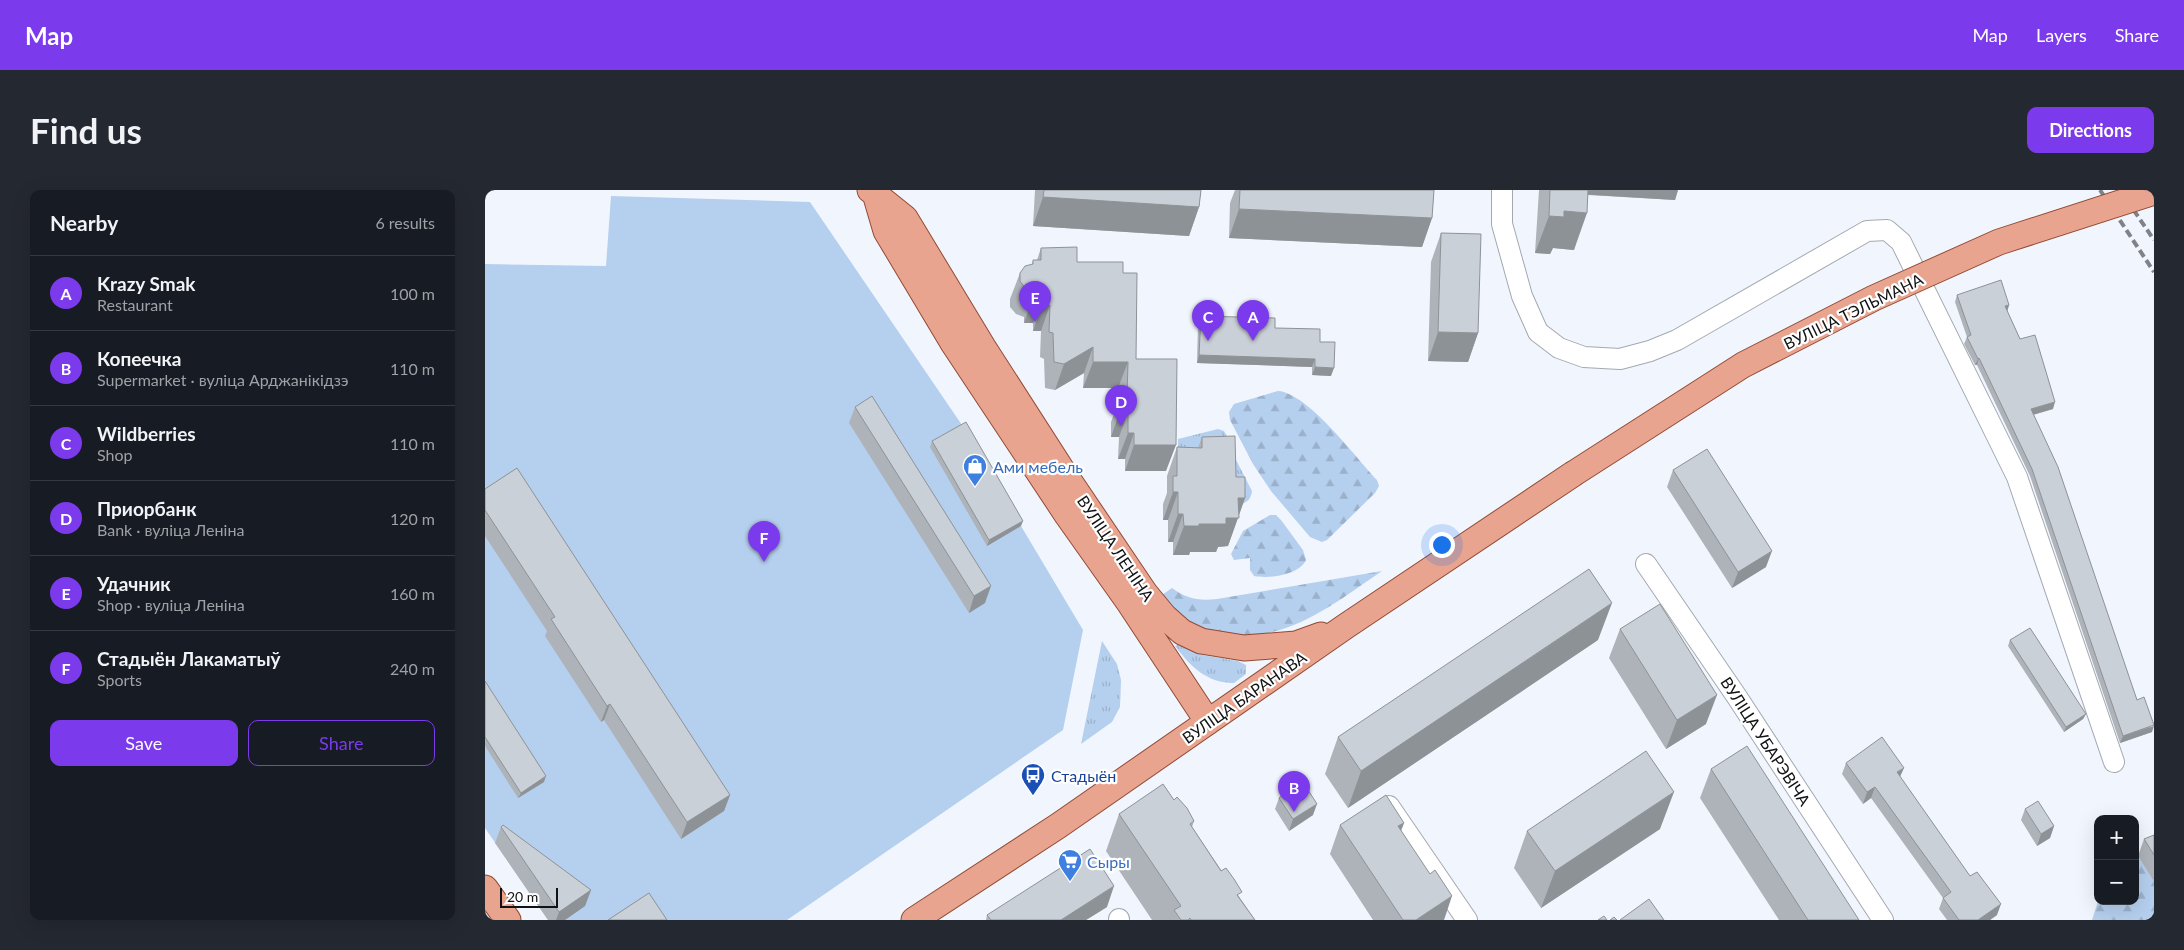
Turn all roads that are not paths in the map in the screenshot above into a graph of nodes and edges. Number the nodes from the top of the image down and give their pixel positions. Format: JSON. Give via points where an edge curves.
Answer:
{"nodes":[{"id":1,"x":1502,"y":190,"type":"edge"},
{"id":2,"x":2154,"y":192,"type":"edge"},
{"id":3,"x":873,"y":193,"type":"edge"},
{"id":4,"x":1573,"y":474,"type":"joint"},
{"id":5,"x":1646,"y":564,"type":"dead end"},
{"id":6,"x":1345,"y":626,"type":"junction"},
{"id":7,"x":1208,"y":722,"type":"junction"},
{"id":8,"x":2114,"y":762,"type":"dead end"},
{"id":9,"x":1389,"y":806,"type":"edge"},
{"id":10,"x":485,"y":888,"type":"edge"},
{"id":11,"x":508,"y":920,"type":"edge"},
{"id":12,"x":914,"y":920,"type":"edge"},
{"id":13,"x":1467,"y":920,"type":"edge"},
{"id":14,"x":1883,"y":920,"type":"edge"}],
"edges":[{"from":1,"to":8,"type":"street","via":[[1502,224],[1522,296],[1538,332],[1559,348],[1584,357],[1620,359],[1677,340],[1867,231],[1887,230],[1901,242],[2017,477]]},
{"from":2,"to":4,"type":"main road","name":"ВУЛІЦА ТЭЛЬМАНА","bridge":true,"via":[[1999,242],[1874,298],[1743,365]]},
{"from":3,"to":6,"type":"main road","name":"ВУЛІЦА ЛЕНІНА","via":[[905,218],[1064,472],[1164,616],[1182,632],[1201,641],[1244,648],[1296,644]]},
{"from":3,"to":7,"type":"main road","name":"ВУЛІЦА ЛЕНІНА","via":[[886,232],[953,343]]},
{"from":4,"to":6,"type":"main road","name":"ВУЛІЦА БАРАНАВА"},
{"from":5,"to":14,"type":"street","name":"ВУЛІЦА УБАРЭВІЧА"},
{"from":6,"to":7,"type":"main road","name":"ВУЛІЦА БАРАНАВА"},
{"from":7,"to":12,"type":"main road","name":"ВУЛІЦА БАРАНАВА"},
{"from":9,"to":13,"type":"street"},
{"from":10,"to":11,"type":"main road"}]}
